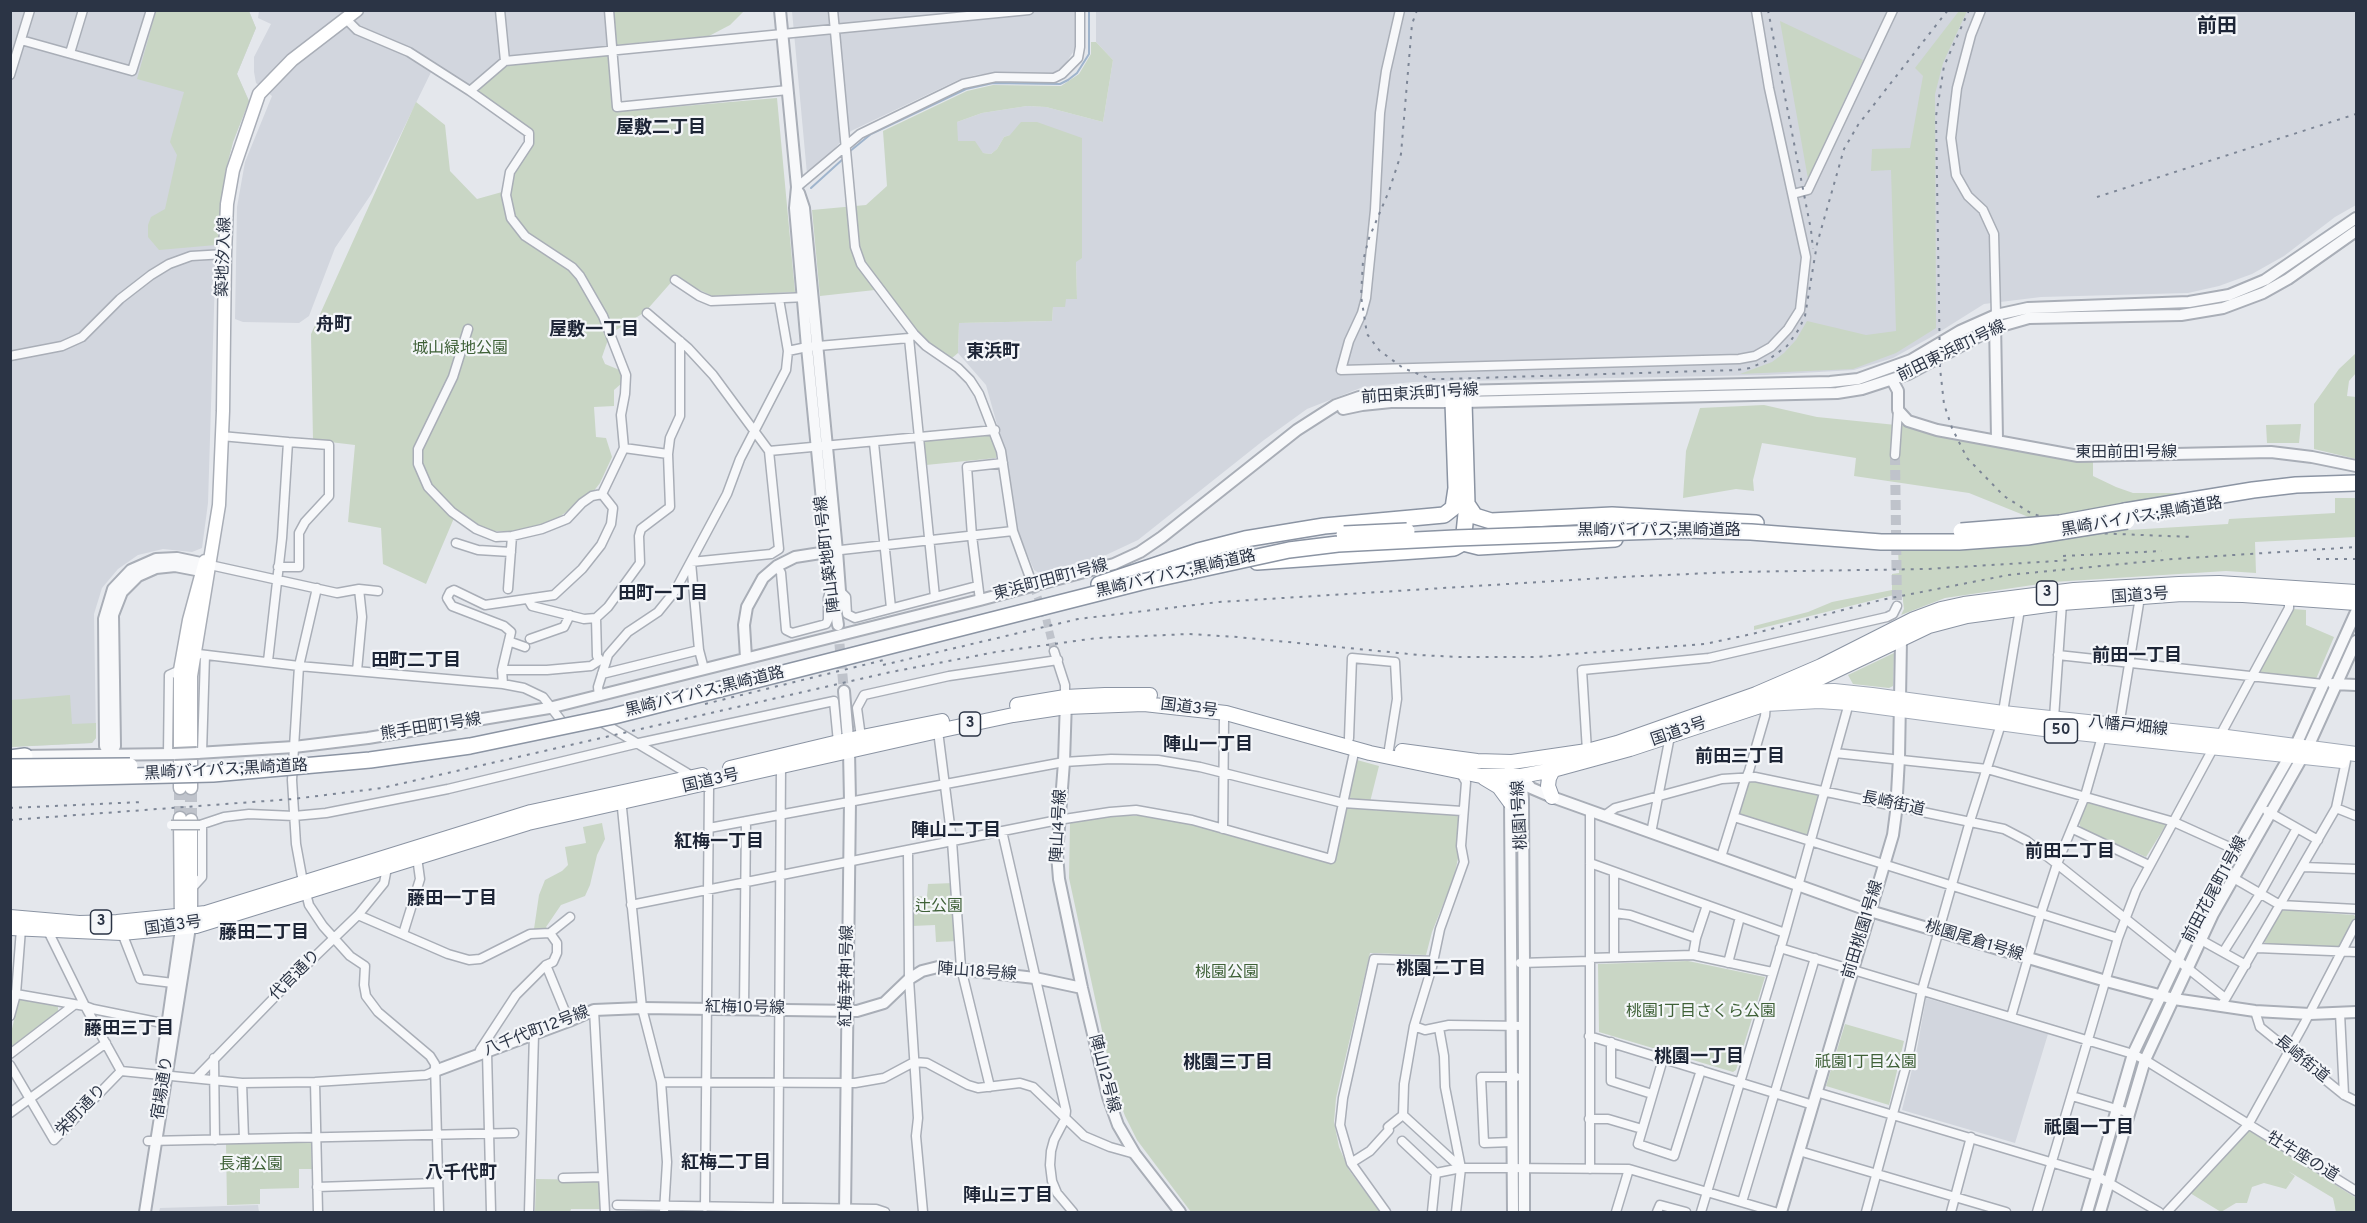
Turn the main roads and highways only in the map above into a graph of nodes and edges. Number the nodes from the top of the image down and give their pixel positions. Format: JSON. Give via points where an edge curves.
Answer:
{"nodes":[{"id":1,"x":357,"y":10,"type":"edge"},
{"id":2,"x":2356,"y":481,"type":"edge"},
{"id":3,"x":1456,"y":488,"type":"junction"},
{"id":4,"x":2356,"y":492,"type":"edge"},
{"id":5,"x":1467,"y":504,"type":"junction"},
{"id":6,"x":2126,"y":516,"type":"junction"},
{"id":7,"x":1754,"y":527,"type":"junction"},
{"id":8,"x":1463,"y":543,"type":"junction"},
{"id":9,"x":1142,"y":582,"type":"junction"},
{"id":10,"x":1099,"y":584,"type":"junction"},
{"id":11,"x":2356,"y":592,"type":"edge"},
{"id":12,"x":2356,"y":603,"type":"edge"},
{"id":13,"x":194,"y":653,"type":"junction"},
{"id":14,"x":1794,"y":692,"type":"junction"},
{"id":15,"x":1756,"y":694,"type":"junction"},
{"id":16,"x":1066,"y":702,"type":"junction"},
{"id":17,"x":1766,"y":704,"type":"junction"},
{"id":18,"x":1900,"y":705,"type":"junction"},
{"id":19,"x":2002,"y":718,"type":"junction"},
{"id":20,"x":2102,"y":730,"type":"junction"},
{"id":21,"x":2217,"y":742,"type":"junction"},
{"id":22,"x":849,"y":743,"type":"junction"},
{"id":23,"x":1352,"y":743,"type":"junction"},
{"id":24,"x":2353,"y":759,"type":"edge"},
{"id":25,"x":10,"y":768,"type":"edge"},
{"id":26,"x":1553,"y":770,"type":"junction"},
{"id":27,"x":1481,"y":776,"type":"junction"},
{"id":28,"x":10,"y":779,"type":"edge"},
{"id":29,"x":698,"y":780,"type":"junction"},
{"id":30,"x":1552,"y":796,"type":"road end"},
{"id":31,"x":621,"y":797,"type":"junction"},
{"id":32,"x":1517,"y":801,"type":"road end"},
{"id":33,"x":305,"y":887,"type":"junction"},
{"id":34,"x":10,"y":917,"type":"edge"},
{"id":35,"x":186,"y":922,"type":"junction"},
{"id":36,"x":16,"y":928,"type":"edge"}],
"edges":[{"from":1,"to":13,"type":"main road","name":"築地汐入線","via":[[292,60],[259,94],[233,170],[227,204],[219,505]]},
{"from":2,"to":6,"type":"highway","name":"黒崎バイパス;黒崎道路","via":[[2211,495]]},
{"from":3,"to":5,"type":"highway","via":[[1458,398]]},
{"from":3,"to":8,"type":"highway"},
{"from":3,"to":10,"type":"highway","via":[[1453,508],[1444,515],[1314,527],[1245,539]]},
{"from":4,"to":6,"type":"highway","name":"黒崎バイパス;黒崎道路","via":[[2254,499]]},
{"from":5,"to":7,"type":"highway","via":[[1475,516],[1483,519],[1612,514]]},
{"from":5,"to":8,"type":"highway"},
{"from":6,"to":7,"type":"highway","name":"黒崎バイパス;黒崎道路","bridge":true,"via":[[1958,532]]},
{"from":7,"to":8,"type":"highway","bridge":true,"via":[[1555,543],[1479,547]]},
{"from":7,"to":9,"type":"highway","name":"黒崎バイパス;黒崎道路","bridge":true,"via":[[1338,544],[1247,558]]},
{"from":7,"to":10,"type":"highway","name":"黒崎バイパス;黒崎道路","bridge":true,"via":[[1626,522],[1339,535],[1234,551]]},
{"from":8,"to":9,"type":"highway","bridge":true,"via":[[1454,548],[1246,564]]},
{"from":9,"to":28,"type":"highway","name":"黒崎バイパス;黒崎道路","bridge":true,"via":[[614,716],[470,746],[234,773]]},
{"from":10,"to":25,"type":"highway","name":"黒崎バイパス;黒崎道路","bridge":true,"via":[[611,708],[457,739],[370,752],[214,765]]},
{"from":11,"to":15,"type":"main road","name":"国道3号","number":"3","via":[[2179,584],[2074,590],[1964,604],[1914,619]]},
{"from":12,"to":14,"type":"main road","name":"国道3号","number":"3","via":[[2182,594],[2062,603],[1962,617],[1929,626]]},
{"from":13,"to":13,"type":"main road","name":"築地汐入線","via":[[191,676],[186,788],[180,670]]},
{"from":14,"to":15,"type":"main road","name":"八幡戸畑線","number":"50"},
{"from":14,"to":17,"type":"main road","name":"国道3号","number":"3"},
{"from":14,"to":18,"type":"main road","name":"八幡戸畑線","number":"50","via":[[1834,691]]},
{"from":15,"to":23,"type":"main road","name":"国道3号","number":"3","via":[[1617,743],[1512,762],[1456,759]]},
{"from":16,"to":22,"type":"main road","name":"国道3号","number":"3"},
{"from":16,"to":22,"type":"main road","name":"国道3号","number":"3","via":[[938,731]]},
{"from":16,"to":23,"type":"main road","name":"国道3号","number":"3","via":[[1144,704],[1226,713]]},
{"from":16,"to":23,"type":"main road","name":"国道3号","number":"3","via":[[1132,694],[1190,699],[1256,711]]},
{"from":17,"to":18,"type":"main road","name":"八幡戸畑線","number":"50","via":[[1819,701]]},
{"from":17,"to":26,"type":"main road","name":"国道3号","number":"3"},
{"from":18,"to":19,"type":"main road","name":"八幡戸畑線","number":"50"},
{"from":19,"to":20,"type":"main road","name":"八幡戸畑線","number":"50"},
{"from":19,"to":20,"type":"main road","name":"八幡戸畑線","number":"50","via":[[2054,718]]},
{"from":20,"to":21,"type":"main road","name":"八幡戸畑線","number":"50"},
{"from":20,"to":21,"type":"main road","name":"八幡戸畑線","number":"50","via":[[2119,726]]},
{"from":21,"to":24,"type":"main road","name":"八幡戸畑線","number":"50"},
{"from":22,"to":29,"type":"main road","name":"国道3号","number":"3"},
{"from":22,"to":29,"type":"main road","name":"国道3号","number":"3","via":[[781,766]]},
{"from":23,"to":27,"type":"main road","name":"国道3号","number":"3"},
{"from":26,"to":27,"type":"main road","name":"国道3号","number":"3","via":[[1521,776]]},
{"from":26,"to":30,"type":"main road","via":[[1548,786]]},
{"from":27,"to":32,"type":"main road"},
{"from":29,"to":31,"type":"main road","name":"国道3号","number":"3"},
{"from":31,"to":33,"type":"main road","name":"国道3号","number":"3"},
{"from":31,"to":33,"type":"main road","name":"国道3号","number":"3","via":[[508,818]]},
{"from":33,"to":35,"type":"main road","name":"国道3号","number":"3"},
{"from":34,"to":35,"type":"main road","name":"国道3号","number":"3","via":[[79,922]]},
{"from":35,"to":35,"type":"main road","via":[[189,822],[192,888]]},
{"from":35,"to":36,"type":"main road","name":"国道3号","number":"3","via":[[122,933]]}]}
